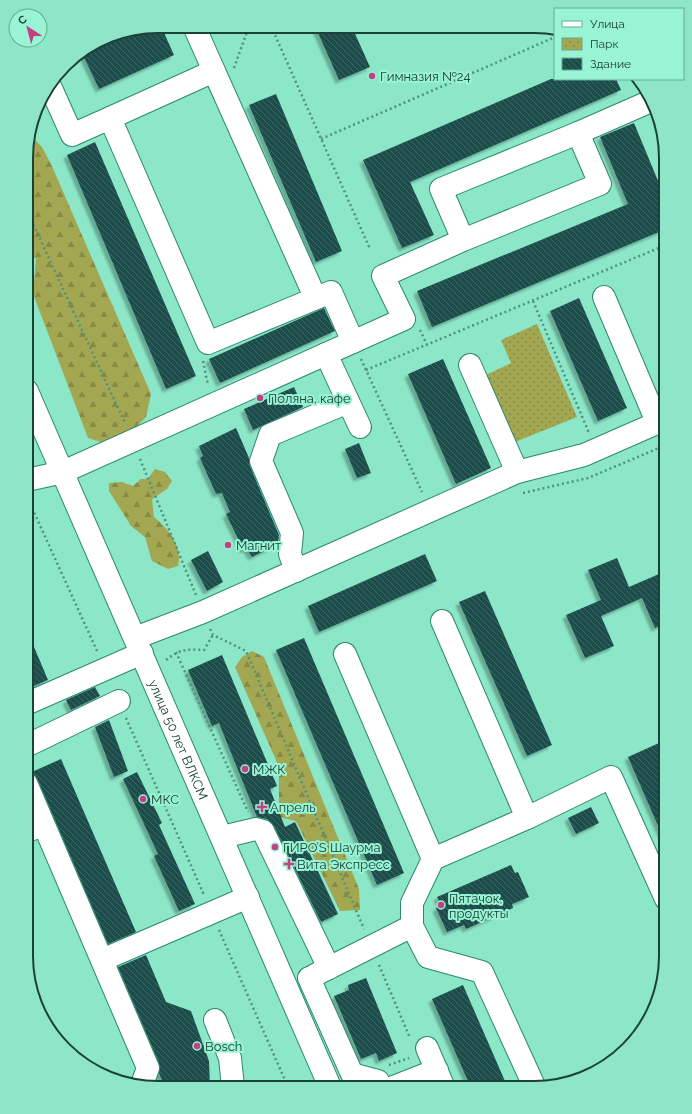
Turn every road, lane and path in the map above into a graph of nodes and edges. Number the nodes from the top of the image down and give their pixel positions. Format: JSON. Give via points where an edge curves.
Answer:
{"nodes":[{"id":1,"x":197,"y":33,"type":"edge"},
{"id":2,"x":246,"y":33,"type":"edge"},
{"id":3,"x":274,"y":33,"type":"edge"},
{"id":4,"x":554,"y":37,"type":"edge"},
{"id":5,"x":214,"y":71,"type":"junction"},
{"id":6,"x":53,"y":92,"type":"edge"},
{"id":7,"x":224,"y":95,"type":"junction"},
{"id":8,"x":646,"y":104,"type":"edge"},
{"id":9,"x":110,"y":118,"type":"junction"},
{"id":10,"x":578,"y":133,"type":"junction"},
{"id":11,"x":321,"y":139,"type":"junction"},
{"id":12,"x":33,"y":224,"type":"edge"},
{"id":13,"x":463,"y":240,"type":"junction"},
{"id":14,"x":659,"y":248,"type":"edge"},
{"id":15,"x":370,"y":250,"type":"dead end"},
{"id":16,"x":315,"y":297,"type":"junction"},
{"id":17,"x":604,"y":297,"type":"dead end"},
{"id":18,"x":533,"y":301,"type":"junction"},
{"id":19,"x":354,"y":342,"type":"junction"},
{"id":20,"x":208,"y":343,"type":"junction"},
{"id":21,"x":326,"y":354,"type":"junction"},
{"id":22,"x":470,"y":365,"type":"dead end"},
{"id":23,"x":366,"y":370,"type":"junction"},
{"id":24,"x":348,"y":402,"type":"junction"},
{"id":25,"x":214,"y":404,"type":"junction"},
{"id":26,"x":33,"y":405,"type":"edge"},
{"id":27,"x":659,"y":414,"type":"edge"},
{"id":28,"x":659,"y":421,"type":"edge"},
{"id":29,"x":360,"y":427,"type":"dead end"},
{"id":30,"x":590,"y":435,"type":"dead end"},
{"id":31,"x":133,"y":441,"type":"junction"},
{"id":32,"x":659,"y":448,"type":"edge"},
{"id":33,"x":63,"y":472,"type":"junction"},
{"id":34,"x":517,"y":472,"type":"junction"},
{"id":35,"x":33,"y":479,"type":"edge"},
{"id":36,"x":521,"y":493,"type":"dead end"},
{"id":37,"x":33,"y":510,"type":"edge"},
{"id":38,"x":430,"y":510,"type":"junction"},
{"id":39,"x":296,"y":570,"type":"junction"},
{"id":40,"x":203,"y":612,"type":"junction"},
{"id":41,"x":442,"y":621,"type":"dead end"},
{"id":42,"x":139,"y":646,"type":"junction"},
{"id":43,"x":176,"y":652,"type":"dead end"},
{"id":44,"x":345,"y":654,"type":"dead end"},
{"id":45,"x":105,"y":669,"type":"junction"},
{"id":46,"x":33,"y":701,"type":"edge"},
{"id":47,"x":119,"y":701,"type":"dead end"},
{"id":48,"x":33,"y":743,"type":"edge"},
{"id":49,"x":527,"y":818,"type":"junction"},
{"id":50,"x":34,"y":828,"type":"edge"},
{"id":51,"x":256,"y":829,"type":"junction"},
{"id":52,"x":222,"y":837,"type":"junction"},
{"id":53,"x":433,"y":860,"type":"junction"},
{"id":54,"x":659,"y":883,"type":"edge"},
{"id":55,"x":248,"y":897,"type":"junction"},
{"id":56,"x":412,"y":926,"type":"junction"},
{"id":57,"x":371,"y":947,"type":"junction"},
{"id":58,"x":102,"y":960,"type":"junction"},
{"id":59,"x":328,"y":968,"type":"junction"},
{"id":60,"x":309,"y":978,"type":"junction"},
{"id":61,"x":288,"y":989,"type":"junction"},
{"id":62,"x":215,"y":1020,"type":"dead end"},
{"id":63,"x":416,"y":1048,"type":"junction"},
{"id":64,"x":441,"y":1079,"type":"edge"},
{"id":65,"x":144,"y":1080,"type":"edge"},
{"id":66,"x":232,"y":1081,"type":"edge"},
{"id":67,"x":327,"y":1081,"type":"edge"},
{"id":68,"x":371,"y":1081,"type":"edge"},
{"id":69,"x":381,"y":1081,"type":"edge"},
{"id":70,"x":421,"y":1081,"type":"edge"},
{"id":71,"x":532,"y":1081,"type":"edge"}],
"edges":[{"from":1,"to":5,"type":"street"},
{"from":2,"to":7,"type":"path"},
{"from":3,"to":11,"type":"path"},
{"from":4,"to":11,"type":"path"},
{"from":5,"to":7,"type":"street"},
{"from":5,"to":9,"type":"street"},
{"from":6,"to":9,"type":"street","via":[[72,135]]},
{"from":7,"to":16,"type":"street"},
{"from":8,"to":10,"type":"street"},
{"from":9,"to":20,"type":"street"},
{"from":10,"to":13,"type":"street","via":[[600,184]]},
{"from":10,"to":13,"type":"street","via":[[441,189]]},
{"from":11,"to":15,"type":"path"},
{"from":12,"to":31,"type":"path"},
{"from":13,"to":19,"type":"street","via":[[383,276],[404,318]]},
{"from":14,"to":18,"type":"path"},
{"from":16,"to":19,"type":"street","via":[[331,292]]},
{"from":16,"to":20,"type":"street"},
{"from":17,"to":27,"type":"street"},
{"from":18,"to":23,"type":"path"},
{"from":18,"to":30,"type":"path"},
{"from":19,"to":21,"type":"street"},
{"from":19,"to":23,"type":"path"},
{"from":20,"to":25,"type":"path","via":[[202,350],[204,370]]},
{"from":21,"to":24,"type":"street"},
{"from":21,"to":25,"type":"street"},
{"from":22,"to":34,"type":"street"},
{"from":23,"to":38,"type":"path"},
{"from":24,"to":29,"type":"street"},
{"from":24,"to":39,"type":"street","via":[[270,435],[261,461],[292,533],[290,554]]},
{"from":25,"to":31,"type":"street"},
{"from":26,"to":33,"type":"street","name":"улица 50 лет ВЛКСМ"},
{"from":28,"to":34,"type":"street","via":[[584,455]]},
{"from":31,"to":33,"type":"street"},
{"from":31,"to":40,"type":"path"},
{"from":32,"to":36,"type":"path","via":[[588,478]]},
{"from":33,"to":35,"type":"street"},
{"from":33,"to":42,"type":"street","name":"улица 50 лет ВЛКСМ"},
{"from":34,"to":38,"type":"street"},
{"from":37,"to":45,"type":"path"},
{"from":38,"to":39,"type":"street"},
{"from":39,"to":40,"type":"street"},
{"from":40,"to":42,"type":"street"},
{"from":40,"to":57,"type":"path","via":[[213,635],[246,651]]},
{"from":41,"to":49,"type":"street"},
{"from":42,"to":45,"type":"street"},
{"from":42,"to":52,"type":"street","name":"улица 50 лет ВЛКСМ"},
{"from":43,"to":51,"type":"path"},
{"from":44,"to":53,"type":"street"},
{"from":45,"to":46,"type":"street"},
{"from":47,"to":48,"type":"street"},
{"from":49,"to":53,"type":"street"},
{"from":49,"to":54,"type":"street","via":[[611,777]]},
{"from":50,"to":58,"type":"street"},
{"from":51,"to":52,"type":"street"},
{"from":51,"to":59,"type":"street","via":[[263,831]]},
{"from":52,"to":55,"type":"street","name":"улица 50 лет ВЛКСМ"},
{"from":53,"to":56,"type":"street","via":[[412,904]]},
{"from":55,"to":58,"type":"street"},
{"from":55,"to":61,"type":"street","name":"улица 50 лет ВЛКСМ"},
{"from":56,"to":57,"type":"street"},
{"from":56,"to":71,"type":"street","via":[[428,957],[482,972]]},
{"from":57,"to":59,"type":"street"},
{"from":57,"to":63,"type":"path"},
{"from":58,"to":65,"type":"street","via":[[148,1068]]},
{"from":59,"to":60,"type":"street"},
{"from":60,"to":61,"type":"street"},
{"from":60,"to":68,"type":"street","via":[[352,1074]]},
{"from":61,"to":67,"type":"street","name":"улица 50 лет ВЛКСМ"},
{"from":62,"to":66,"type":"street","via":[[230,1058]]},
{"from":63,"to":64,"type":"street"},
{"from":63,"to":69,"type":"path","via":[[378,1069]]},
{"from":64,"to":70,"type":"street"}]}
